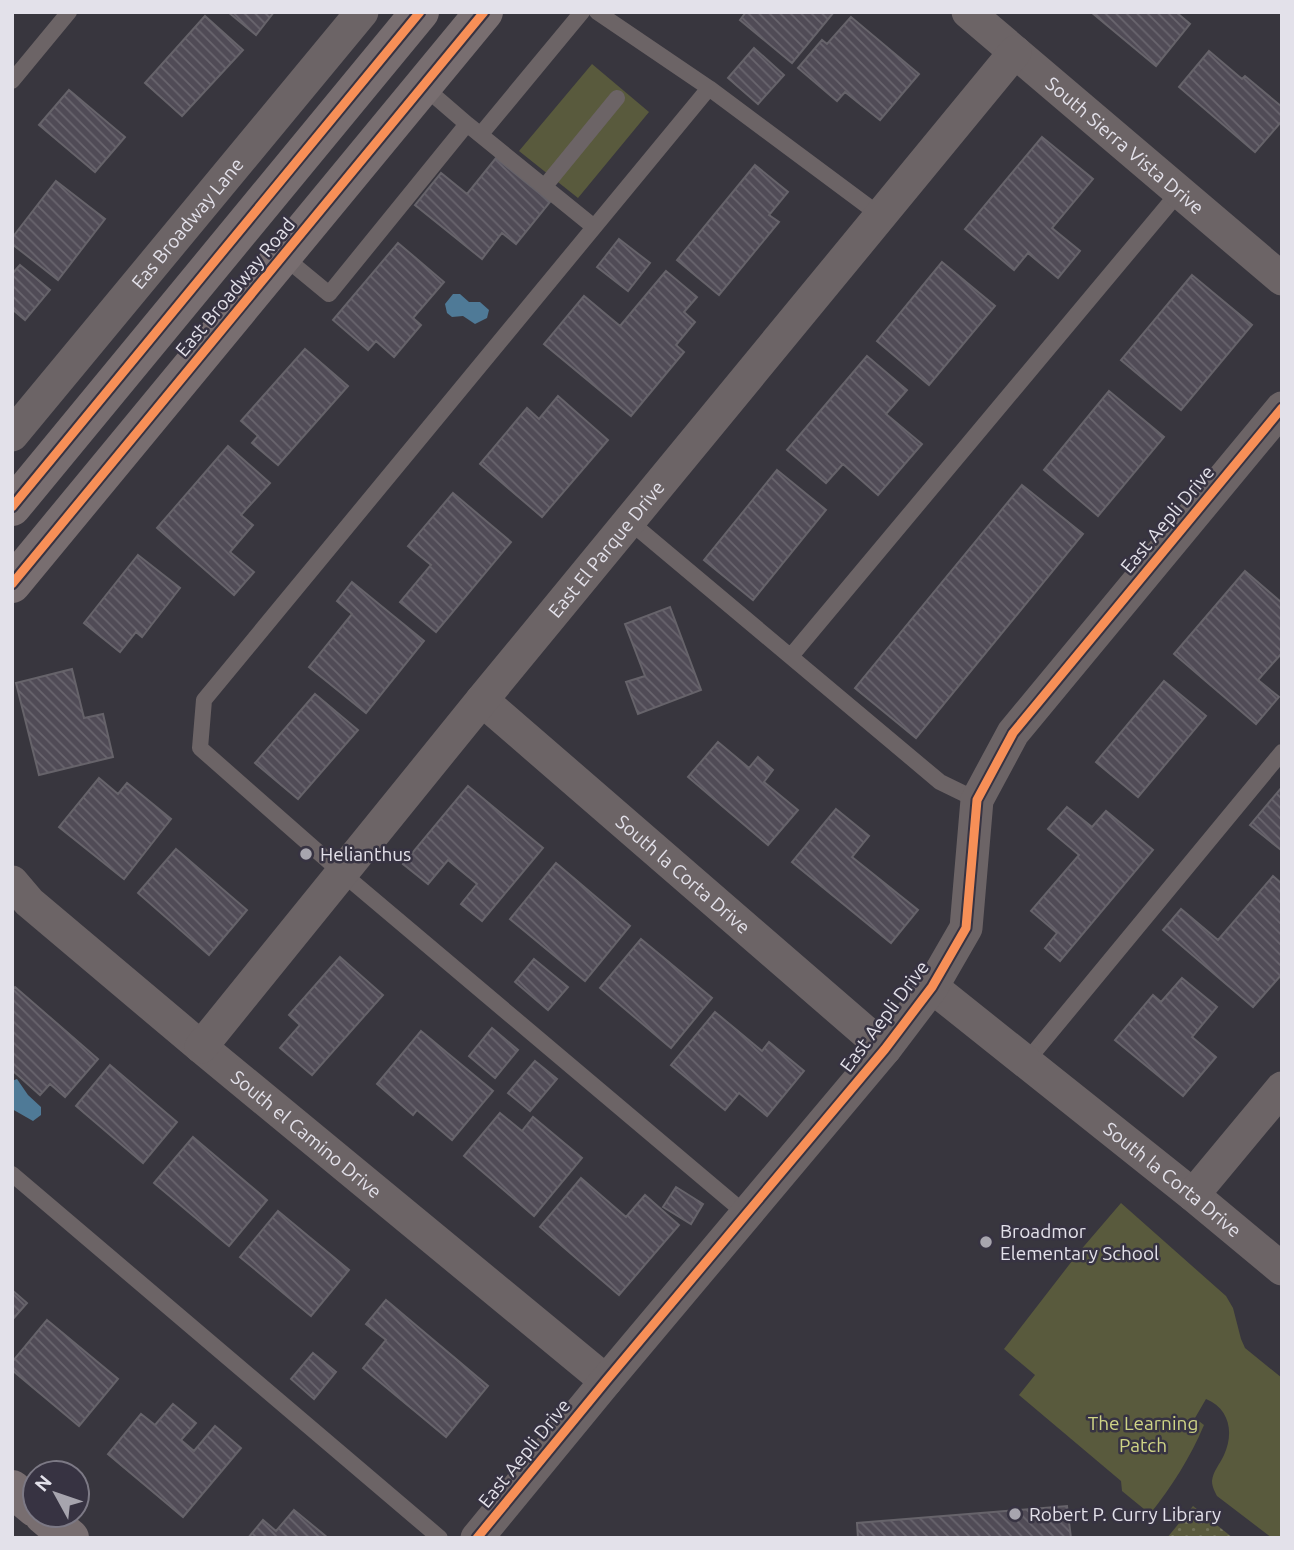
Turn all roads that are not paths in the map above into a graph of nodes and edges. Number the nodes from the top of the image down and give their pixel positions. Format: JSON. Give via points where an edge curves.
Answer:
{"nodes":[{"id":1,"x":69,"y":12,"type":"edge"},
{"id":2,"x":362,"y":12,"type":"edge"},
{"id":3,"x":420,"y":12,"type":"edge"},
{"id":4,"x":484,"y":12,"type":"edge"},
{"id":5,"x":582,"y":12,"type":"edge"},
{"id":6,"x":597,"y":12,"type":"edge"},
{"id":7,"x":968,"y":12,"type":"edge"},
{"id":8,"x":1016,"y":52,"type":"junction"},
{"id":9,"x":12,"y":81,"type":"edge"},
{"id":10,"x":423,"y":86,"type":"junction"},
{"id":11,"x":709,"y":88,"type":"junction"},
{"id":12,"x":617,"y":98,"type":"dead end"},
{"id":13,"x":467,"y":124,"type":"junction"},
{"id":14,"x":481,"y":134,"type":"junction"},
{"id":15,"x":545,"y":186,"type":"junction"},
{"id":16,"x":1179,"y":192,"type":"junction"},
{"id":17,"x":881,"y":216,"type":"junction"},
{"id":18,"x":594,"y":227,"type":"junction"},
{"id":19,"x":283,"y":256,"type":"junction"},
{"id":20,"x":1282,"y":279,"type":"edge"},
{"id":21,"x":1282,"y":408,"type":"edge"},
{"id":22,"x":12,"y":435,"type":"edge"},
{"id":23,"x":12,"y":507,"type":"edge"},
{"id":24,"x":629,"y":521,"type":"junction"},
{"id":25,"x":12,"y":584,"type":"edge"},
{"id":26,"x":791,"y":656,"type":"junction"},
{"id":27,"x":482,"y":700,"type":"junction"},
{"id":28,"x":1282,"y":752,"type":"edge"},
{"id":29,"x":977,"y":800,"type":"junction"},
{"id":30,"x":342,"y":873,"type":"junction"},
{"id":31,"x":12,"y":881,"type":"edge"},
{"id":32,"x":932,"y":987,"type":"junction"},
{"id":33,"x":201,"y":1047,"type":"junction"},
{"id":34,"x":885,"y":1049,"type":"junction"},
{"id":35,"x":1026,"y":1062,"type":"junction"},
{"id":36,"x":1282,"y":1088,"type":"edge"},
{"id":37,"x":12,"y":1174,"type":"edge"},
{"id":38,"x":1193,"y":1195,"type":"junction"},
{"id":39,"x":746,"y":1214,"type":"junction"},
{"id":40,"x":1282,"y":1269,"type":"edge"},
{"id":41,"x":606,"y":1381,"type":"junction"},
{"id":42,"x":440,"y":1538,"type":"edge"},
{"id":43,"x":477,"y":1538,"type":"edge"}],
"edges":[{"from":1,"to":9,"type":"lane"},
{"from":2,"to":22,"type":"street","name":"Eas Broadway Lane"},
{"from":3,"to":23,"type":"main road","name":"East Broadway Road"},
{"from":4,"to":10,"type":"main road","name":"East Broadway Road"},
{"from":5,"to":14,"type":"lane"},
{"from":6,"to":11,"type":"lane"},
{"from":7,"to":8,"type":"street","name":"South Sierra Vista Drive"},
{"from":8,"to":16,"type":"street","name":"South Sierra Vista Drive"},
{"from":8,"to":17,"type":"street","name":"East El Parque Drive"},
{"from":10,"to":13,"type":"lane"},
{"from":10,"to":19,"type":"main road","name":"East Broadway Road"},
{"from":11,"to":17,"type":"lane"},
{"from":11,"to":18,"type":"lane"},
{"from":12,"to":15,"type":"lane"},
{"from":13,"to":14,"type":"lane"},
{"from":13,"to":19,"type":"lane","via":[[329,294]]},
{"from":14,"to":15,"type":"lane"},
{"from":15,"to":18,"type":"lane"},
{"from":16,"to":20,"type":"street","name":"South Sierra Vista Drive"},
{"from":16,"to":26,"type":"lane"},
{"from":17,"to":24,"type":"street","name":"East El Parque Drive"},
{"from":18,"to":30,"type":"lane","via":[[204,700],[200,748]]},
{"from":19,"to":25,"type":"main road","name":"East Broadway Road"},
{"from":21,"to":29,"type":"street","name":"East Aepli Drive","via":[[1013,733]]},
{"from":24,"to":26,"type":"lane"},
{"from":24,"to":27,"type":"street","name":"East El Parque Drive"},
{"from":26,"to":29,"type":"lane","via":[[940,782]]},
{"from":27,"to":30,"type":"street","name":"East El Parque Drive"},
{"from":27,"to":34,"type":"street","name":"South la Corta Drive"},
{"from":28,"to":35,"type":"lane"},
{"from":29,"to":32,"type":"street","name":"East Aepli Drive","via":[[966,928]]},
{"from":30,"to":33,"type":"street","name":"East El Parque Drive"},
{"from":30,"to":39,"type":"lane"},
{"from":31,"to":33,"type":"street","name":"South el Camino Drive","via":[[29,902]]},
{"from":32,"to":34,"type":"street","name":"East Aepli Drive"},
{"from":32,"to":35,"type":"street","name":"South la Corta Drive"},
{"from":33,"to":41,"type":"street","name":"South el Camino Drive"},
{"from":34,"to":39,"type":"street","name":"East Aepli Drive"},
{"from":35,"to":38,"type":"street","name":"South la Corta Drive"},
{"from":36,"to":38,"type":"street"},
{"from":37,"to":42,"type":"lane"},
{"from":38,"to":40,"type":"street","name":"South la Corta Drive"},
{"from":39,"to":41,"type":"street","name":"East Aepli Drive"},
{"from":41,"to":43,"type":"street","name":"East Aepli Drive"}]}
